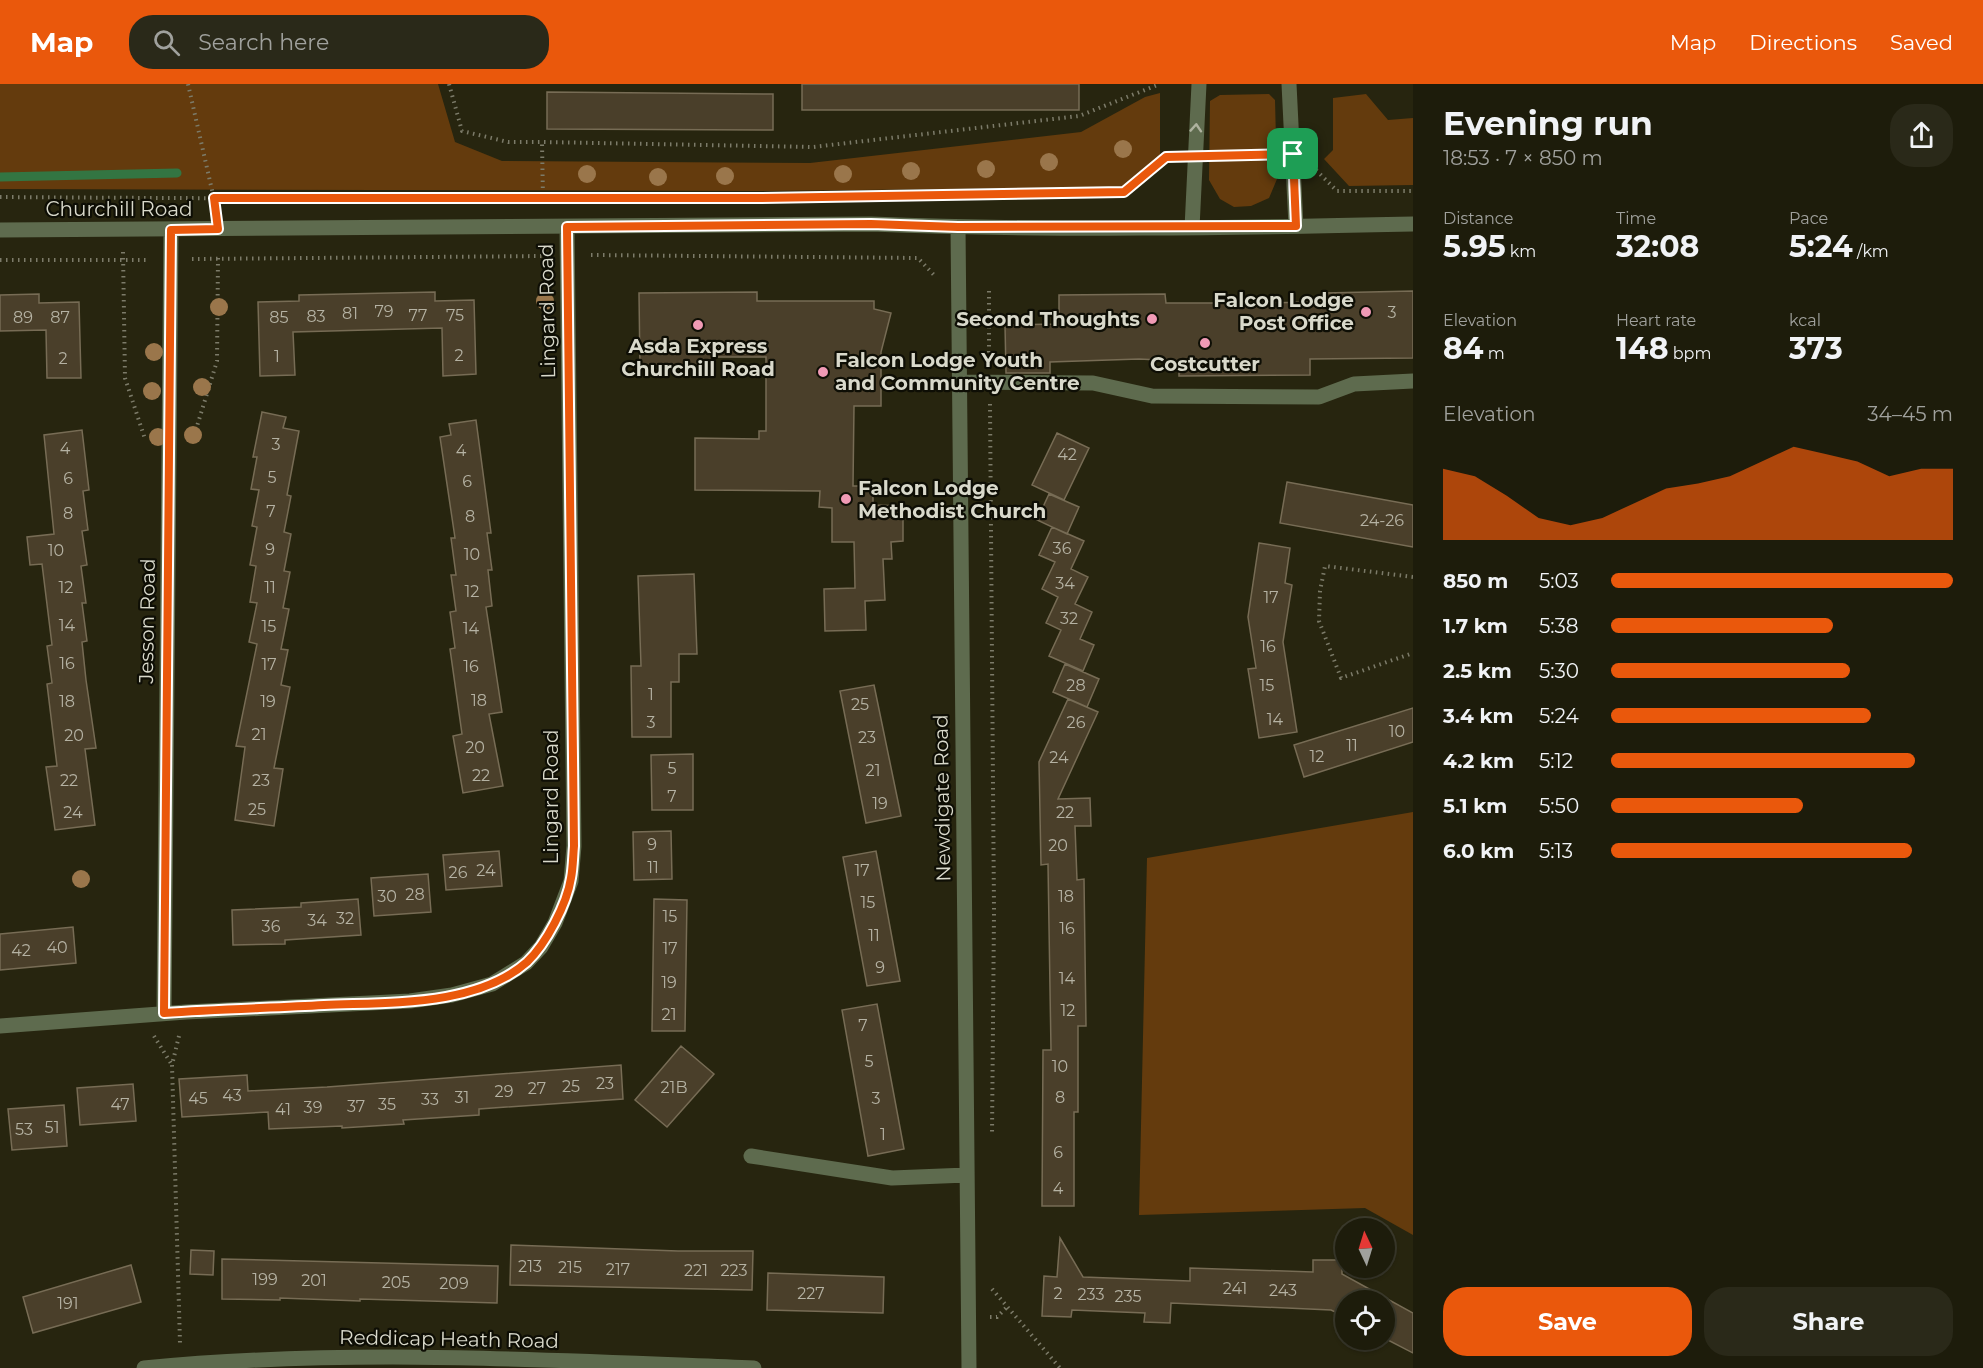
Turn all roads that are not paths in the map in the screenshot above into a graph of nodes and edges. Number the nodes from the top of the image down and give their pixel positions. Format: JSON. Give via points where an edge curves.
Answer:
{"nodes":[{"id":1,"x":1198,"y":84,"type":"edge"},
{"id":2,"x":1289,"y":84,"type":"edge"},
{"id":3,"x":1413,"y":224,"type":"edge"},
{"id":4,"x":1296,"y":226,"type":"junction"},
{"id":5,"x":567,"y":227,"type":"junction"},
{"id":6,"x":958,"y":227,"type":"junction"},
{"id":7,"x":1192,"y":228,"type":"junction"},
{"id":8,"x":0,"y":230,"type":"edge"},
{"id":9,"x":171,"y":230,"type":"junction"},
{"id":10,"x":1413,"y":381,"type":"edge"},
{"id":11,"x":960,"y":382,"type":"junction"},
{"id":12,"x":164,"y":1013,"type":"junction"},
{"id":13,"x":0,"y":1026,"type":"edge"},
{"id":14,"x":751,"y":1156,"type":"dead end"},
{"id":15,"x":967,"y":1175,"type":"junction"},
{"id":16,"x":144,"y":1368,"type":"edge"},
{"id":17,"x":754,"y":1368,"type":"edge"},
{"id":18,"x":969,"y":1368,"type":"edge"}],
"edges":[{"from":7,"to":1,"type":"street","one_way":true},
{"from":2,"to":4,"type":"street"},
{"from":3,"to":4,"type":"street","name":"Churchill Road"},
{"from":4,"to":7,"type":"street","name":"Churchill Road"},
{"from":5,"to":6,"type":"street","name":"Churchill Road"},
{"from":5,"to":9,"type":"street","name":"Churchill Road"},
{"from":5,"to":12,"type":"street","name":"Lingard Road","via":[[574,846],[571,881],[555,923],[526,963],[492,984],[452,995],[410,1001]]},
{"from":6,"to":7,"type":"street","name":"Churchill Road"},
{"from":6,"to":11,"type":"street","name":"Newdigate Road"},
{"from":8,"to":9,"type":"street","name":"Churchill Road"},
{"from":9,"to":12,"type":"street","name":"Jesson Road"},
{"from":10,"to":11,"type":"street","via":[[1354,384],[1319,396],[1152,396],[1093,383]]},
{"from":11,"to":15,"type":"street","name":"Newdigate Road"},
{"from":12,"to":13,"type":"street","name":"Lingard Road"},
{"from":14,"to":15,"type":"street","via":[[892,1178]]},
{"from":15,"to":18,"type":"street","name":"Newdigate Road"},
{"from":16,"to":17,"type":"street","name":"Reddicap Heath Road","via":[[289,1359],[466,1357]]}]}
